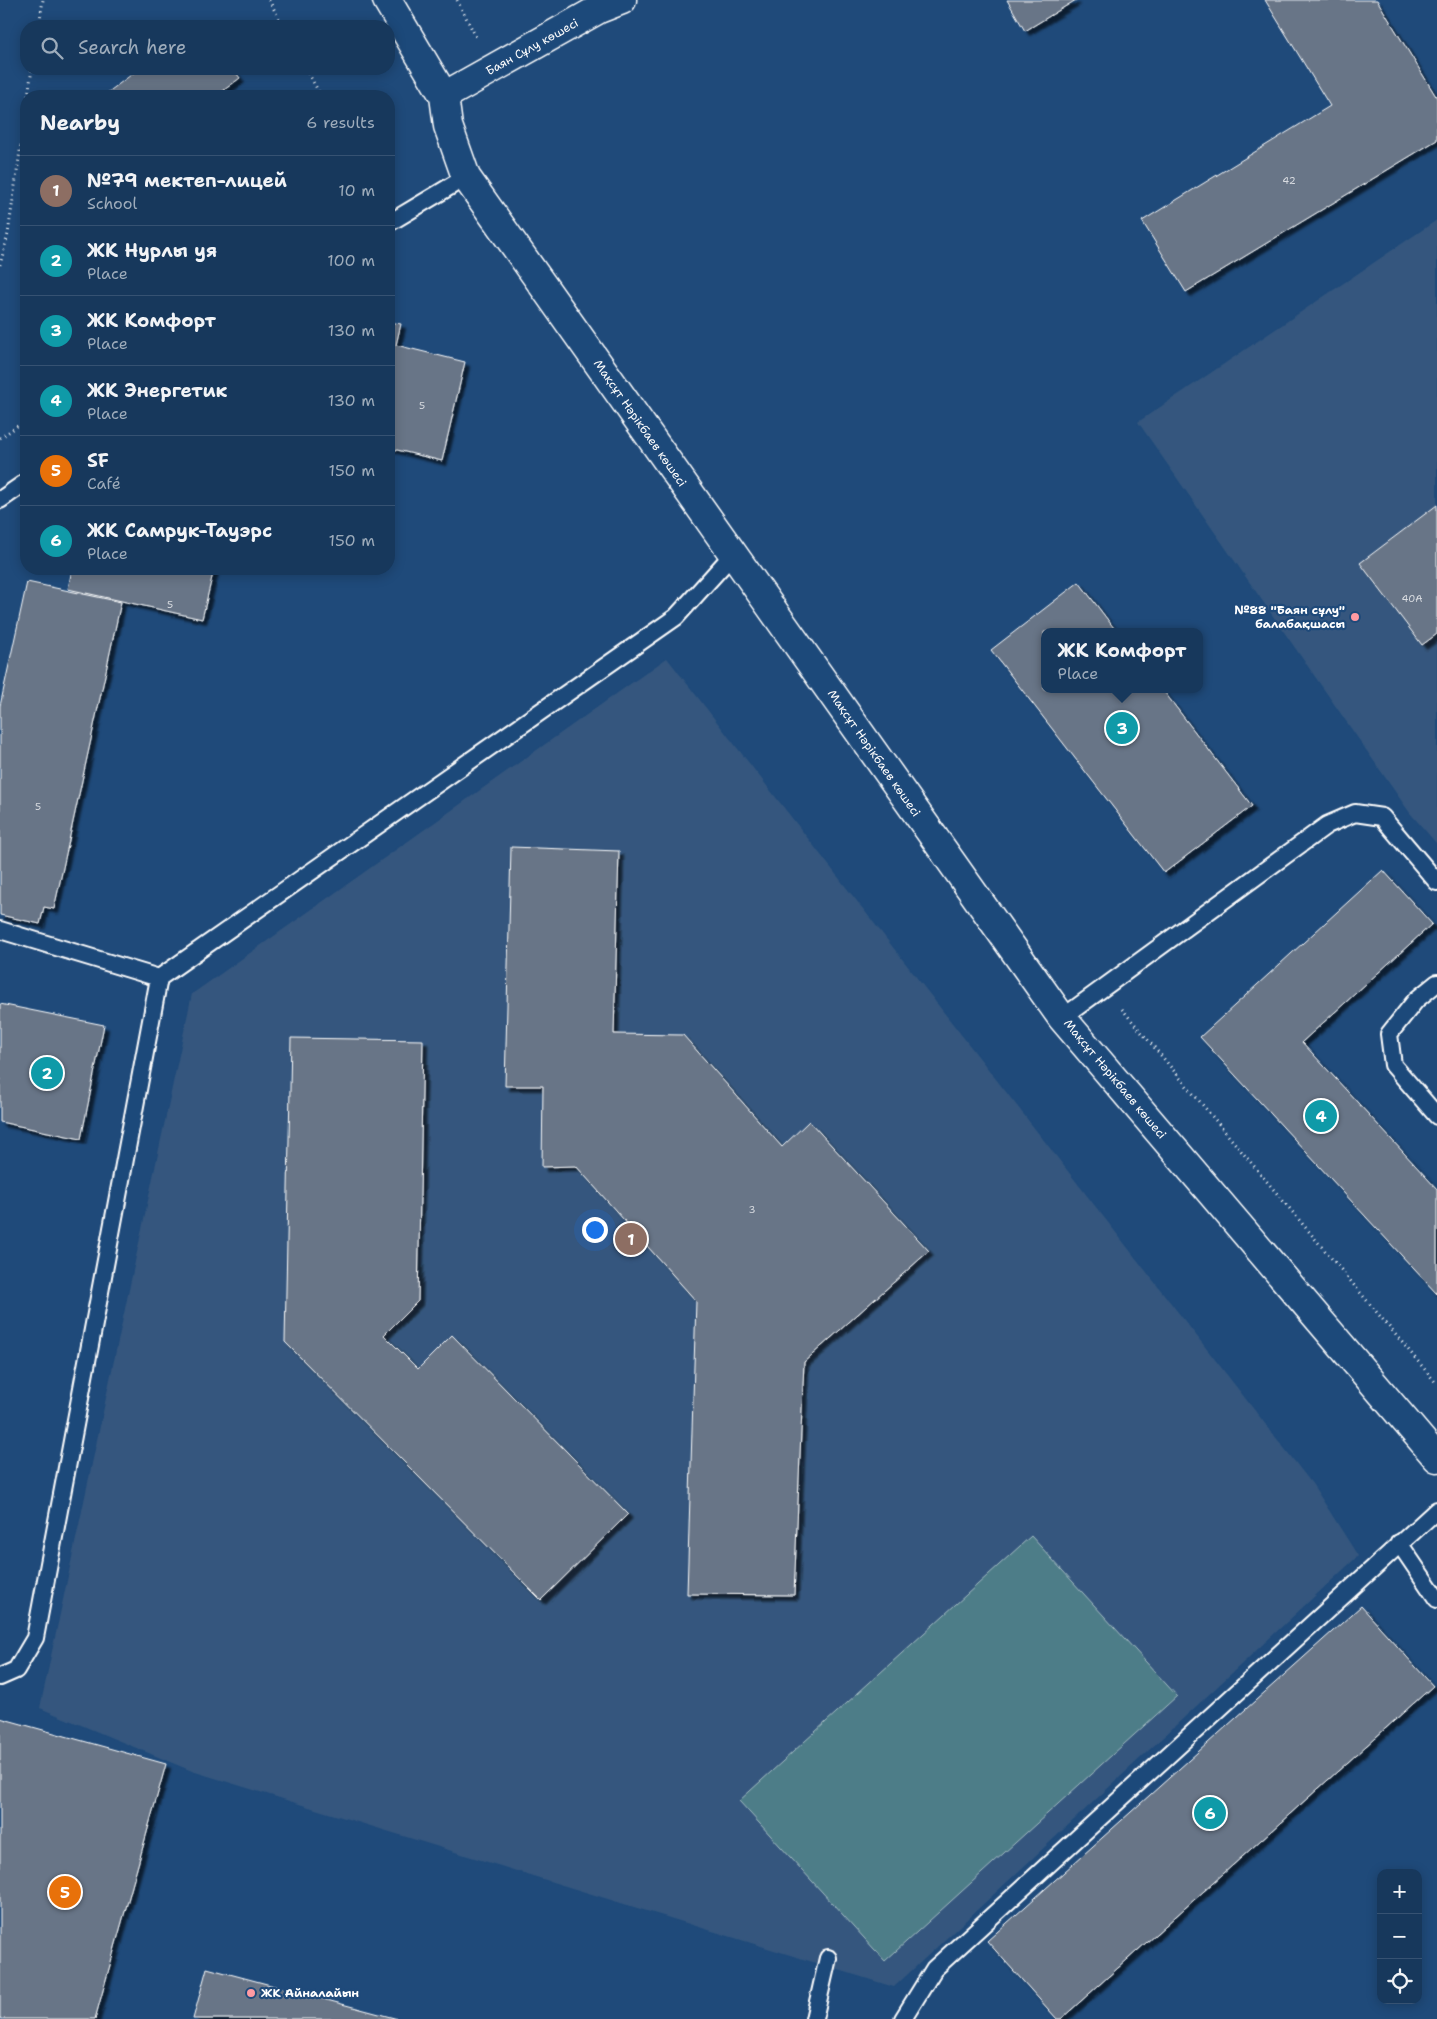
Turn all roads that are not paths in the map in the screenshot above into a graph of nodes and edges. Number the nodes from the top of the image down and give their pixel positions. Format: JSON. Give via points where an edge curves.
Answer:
{"nodes":[{"id":1,"x":387,"y":0,"type":"edge"},
{"id":2,"x":606,"y":3,"type":"edge"},
{"id":3,"x":444,"y":96,"type":"junction"},
{"id":4,"x":466,"y":177,"type":"junction"},
{"id":5,"x":395,"y":219,"type":"edge"},
{"id":6,"x":20,"y":486,"type":"edge"},
{"id":7,"x":0,"y":500,"type":"edge"},
{"id":8,"x":732,"y":554,"type":"junction"},
{"id":9,"x":1437,"y":882,"type":"edge"},
{"id":10,"x":0,"y":930,"type":"edge"},
{"id":11,"x":159,"y":978,"type":"junction"},
{"id":12,"x":1437,"y":983,"type":"edge"},
{"id":13,"x":1062,"y":1018,"type":"junction"},
{"id":14,"x":1437,"y":1116,"type":"edge"},
{"id":15,"x":1437,"y":1458,"type":"edge"},
{"id":16,"x":1437,"y":1510,"type":"edge"},
{"id":17,"x":1399,"y":1542,"type":"junction"},
{"id":18,"x":1437,"y":1599,"type":"edge"},
{"id":19,"x":0,"y":1677,"type":"edge"},
{"id":20,"x":828,"y":1958,"type":"dead end"},
{"id":21,"x":814,"y":2019,"type":"edge"},
{"id":22,"x":903,"y":2019,"type":"edge"}],
"edges":[{"from":1,"to":3,"type":"street","name":"Мақсұт Нәрікбаев көшесі"},
{"from":2,"to":3,"type":"street","name":"Баян Сұлу көшесі"},
{"from":3,"to":4,"type":"street","name":"Мақсұт Нәрікбаев көшесі","via":[[448,126]]},
{"from":4,"to":5,"type":"lane"},
{"from":4,"to":8,"type":"street","name":"Мақсұт Нәрікбаев көшесі"},
{"from":6,"to":7,"type":"lane"},
{"from":8,"to":11,"type":"lane","via":[[676,618]]},
{"from":8,"to":13,"type":"street","name":"Мақсұт Нәрікбаев көшесі"},
{"from":9,"to":13,"type":"lane","via":[[1382,817],[1355,814],[1327,825]]},
{"from":10,"to":11,"type":"lane"},
{"from":11,"to":19,"type":"lane","via":[[35,1638],[16,1670]]},
{"from":12,"to":14,"type":"lane","via":[[1416,1000],[1388,1034],[1393,1065]]},
{"from":13,"to":15,"type":"street","name":"Мақсұт Нәрікбаев көшесі"},
{"from":16,"to":17,"type":"lane"},
{"from":17,"to":18,"type":"lane"},
{"from":17,"to":22,"type":"lane","via":[[934,1969]]},
{"from":20,"to":21,"type":"lane"}]}
